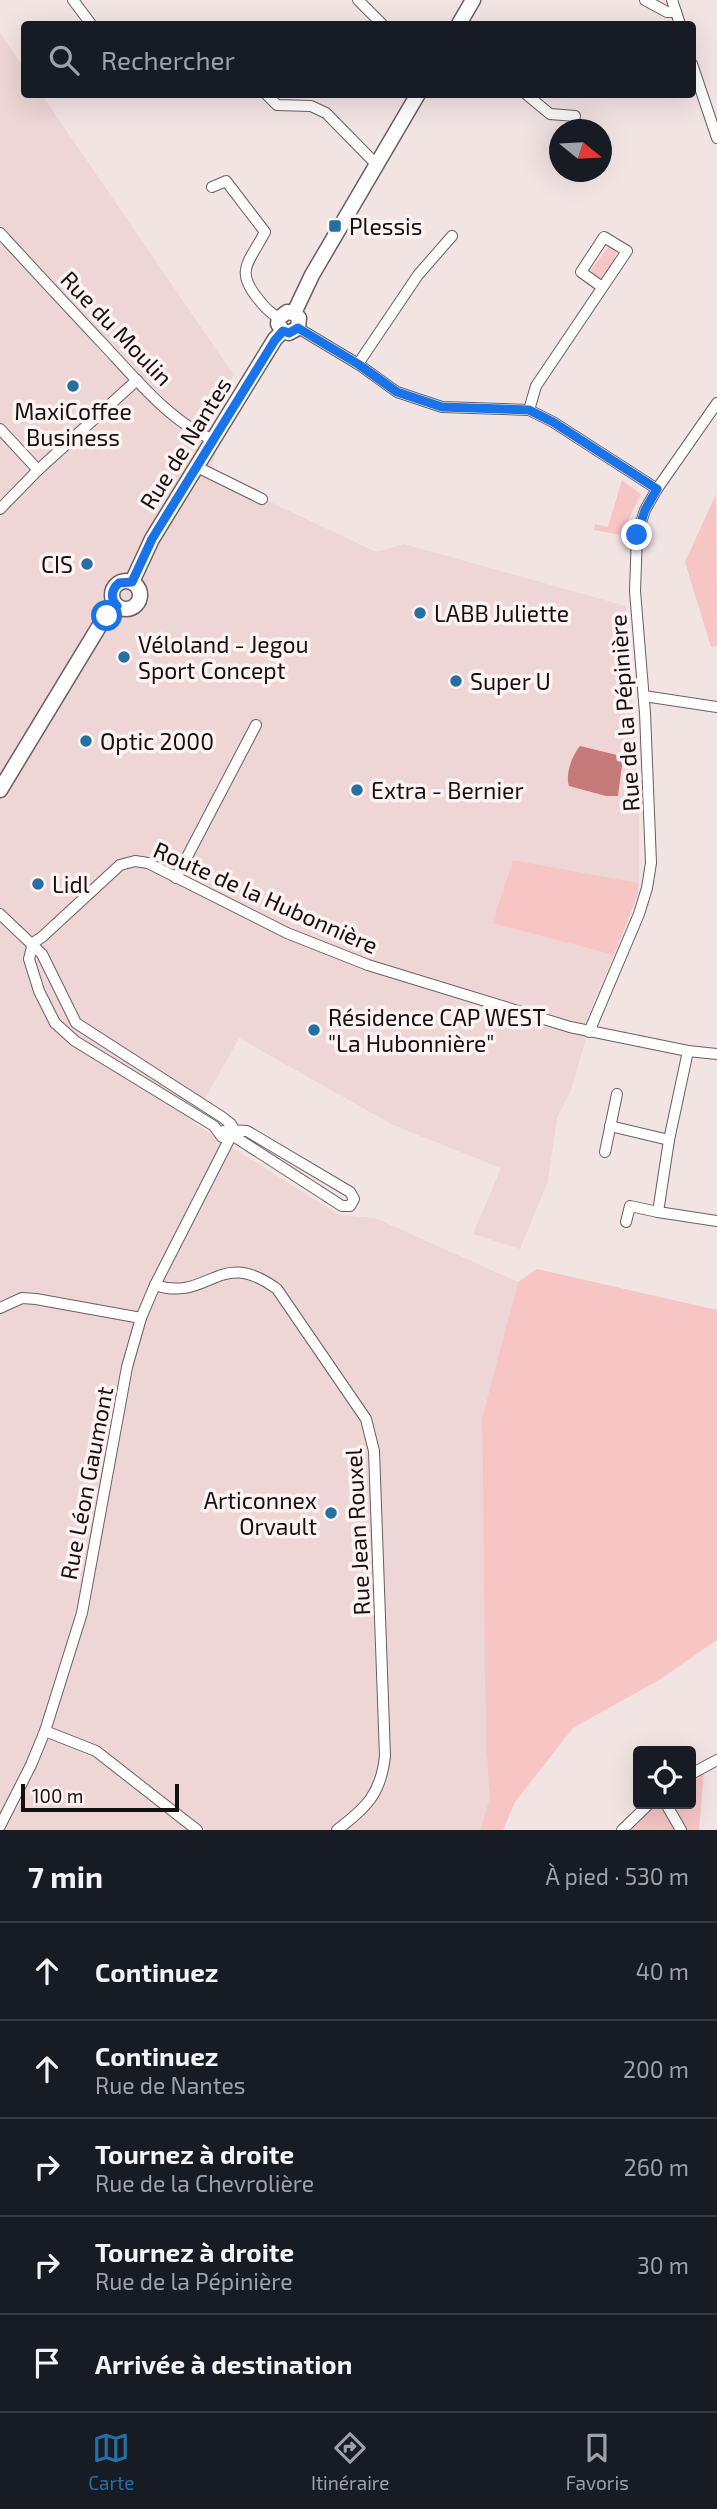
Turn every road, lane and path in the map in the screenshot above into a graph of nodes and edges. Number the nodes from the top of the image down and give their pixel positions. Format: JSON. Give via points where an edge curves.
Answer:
{"nodes":[{"id":1,"x":73,"y":0,"type":"edge"},
{"id":2,"x":358,"y":0,"type":"edge"},
{"id":3,"x":473,"y":0,"type":"edge"},
{"id":4,"x":645,"y":0,"type":"edge"},
{"id":5,"x":672,"y":0,"type":"edge"},
{"id":6,"x":676,"y":12,"type":"junction"},
{"id":7,"x":89,"y":21,"type":"edge"},
{"id":8,"x":379,"y":21,"type":"edge"},
{"id":9,"x":461,"y":21,"type":"edge"},
{"id":10,"x":679,"y":21,"type":"edge"},
{"id":11,"x":696,"y":76,"type":"edge"},
{"id":12,"x":270,"y":98,"type":"edge"},
{"id":13,"x":416,"y":98,"type":"edge"},
{"id":14,"x":531,"y":98,"type":"edge"},
{"id":15,"x":575,"y":116,"type":"dead end"},
{"id":16,"x":717,"y":138,"type":"edge"},
{"id":17,"x":376,"y":164,"type":"junction"},
{"id":18,"x":212,"y":187,"type":"dead end"},
{"id":19,"x":0,"y":233,"type":"edge"},
{"id":20,"x":453,"y":236,"type":"dead end"},
{"id":21,"x":602,"y":287,"type":"junction"},
{"id":22,"x":287,"y":326,"type":"junction"},
{"id":23,"x":358,"y":364,"type":"junction"},
{"id":24,"x":137,"y":380,"type":"junction"},
{"id":25,"x":717,"y":403,"type":"edge"},
{"id":26,"x":529,"y":410,"type":"junction"},
{"id":27,"x":0,"y":429,"type":"edge"},
{"id":28,"x":214,"y":440,"type":"junction"},
{"id":29,"x":197,"y":467,"type":"junction"},
{"id":30,"x":38,"y":470,"type":"junction"},
{"id":31,"x":657,"y":489,"type":"junction"},
{"id":32,"x":261,"y":499,"type":"dead end"},
{"id":33,"x":0,"y":509,"type":"edge"},
{"id":34,"x":132,"y":582,"type":"junction"},
{"id":35,"x":117,"y":606,"type":"junction"},
{"id":36,"x":644,"y":696,"type":"junction"},
{"id":37,"x":717,"y":707,"type":"edge"},
{"id":38,"x":256,"y":725,"type":"dead end"},
{"id":39,"x":0,"y":790,"type":"edge"},
{"id":40,"x":176,"y":878,"type":"junction"},
{"id":41,"x":0,"y":914,"type":"edge"},
{"id":42,"x":33,"y":943,"type":"junction"},
{"id":43,"x":60,"y":992,"type":"junction"},
{"id":44,"x":43,"y":999,"type":"junction"},
{"id":45,"x":589,"y":1032,"type":"junction"},
{"id":46,"x":688,"y":1051,"type":"junction"},
{"id":47,"x":717,"y":1054,"type":"edge"},
{"id":48,"x":617,"y":1094,"type":"dead end"},
{"id":49,"x":610,"y":1126,"type":"junction"},
{"id":50,"x":231,"y":1129,"type":"junction"},
{"id":51,"x":220,"y":1131,"type":"junction"},
{"id":52,"x":670,"y":1140,"type":"junction"},
{"id":53,"x":222,"y":1152,"type":"junction"},
{"id":54,"x":604,"y":1152,"type":"dead end"},
{"id":55,"x":658,"y":1212,"type":"junction"},
{"id":56,"x":626,"y":1222,"type":"dead end"},
{"id":57,"x":717,"y":1222,"type":"edge"},
{"id":58,"x":155,"y":1285,"type":"junction"},
{"id":59,"x":0,"y":1308,"type":"edge"},
{"id":60,"x":141,"y":1318,"type":"junction"},
{"id":61,"x":45,"y":1731,"type":"junction"},
{"id":62,"x":717,"y":1760,"type":"edge"},
{"id":63,"x":696,"y":1771,"type":"edge"},
{"id":64,"x":644,"y":1809,"type":"edge"},
{"id":65,"x":669,"y":1809,"type":"edge"},
{"id":66,"x":0,"y":1826,"type":"edge"},
{"id":67,"x":197,"y":1830,"type":"edge"},
{"id":68,"x":337,"y":1830,"type":"edge"},
{"id":69,"x":622,"y":1830,"type":"edge"},
{"id":70,"x":681,"y":1830,"type":"edge"}],
"edges":[{"from":1,"to":7,"type":"street"},
{"from":2,"to":8,"type":"street"},
{"from":3,"to":9,"type":"main road"},
{"from":4,"to":6,"type":"street"},
{"from":5,"to":6,"type":"street"},
{"from":6,"to":10,"type":"street"},
{"from":11,"to":16,"type":"street"},
{"from":12,"to":17,"type":"street","via":[[277,106],[311,106],[326,113]]},
{"from":13,"to":17,"type":"main road"},
{"from":14,"to":15,"type":"street","via":[[550,114]]},
{"from":17,"to":22,"type":"main road","via":[[312,275],[294,313],[299,318]]},
{"from":18,"to":22,"type":"street","via":[[226,181],[265,232],[244,277],[270,313]]},
{"from":19,"to":24,"type":"street","name":"Rue du Moulin"},
{"from":20,"to":23,"type":"street","via":[[418,275]]},
{"from":21,"to":21,"type":"street","via":[[581,272],[604,237],[626,251]]},
{"from":21,"to":26,"type":"street","via":[[536,386]]},
{"from":22,"to":23,"type":"street"},
{"from":22,"to":28,"type":"main road","name":"Rue de Nantes"},
{"from":23,"to":26,"type":"street","via":[[397,392],[442,407]]},
{"from":24,"to":28,"type":"street","name":"Rue du Moulin","via":[[197,434]]},
{"from":24,"to":30,"type":"street"},
{"from":25,"to":31,"type":"street","name":"Rue de la Pépinière"},
{"from":26,"to":31,"type":"street"},
{"from":27,"to":30,"type":"street"},
{"from":28,"to":29,"type":"main road","name":"Rue de Nantes"},
{"from":29,"to":32,"type":"street"},
{"from":29,"to":34,"type":"main road","name":"Rue de Nantes","via":[[152,539]]},
{"from":30,"to":33,"type":"street"},
{"from":31,"to":36,"type":"street","name":"Rue de la Pépinière","via":[[637,535],[634,564]]},
{"from":34,"to":35,"type":"main road","via":[[119,583],[113,590]]},
{"from":34,"to":35,"type":"main road","via":[[140,593],[138,601],[129,608]]},
{"from":35,"to":39,"type":"main road","via":[[100,625]]},
{"from":36,"to":37,"type":"street"},
{"from":36,"to":45,"type":"street","name":"Rue de la Pépinière","via":[[651,829],[648,888]]},
{"from":38,"to":40,"type":"street"},
{"from":40,"to":42,"type":"street","name":"Route de la Hubonnière","via":[[148,863],[120,865]]},
{"from":40,"to":45,"type":"street","name":"Route de la Hubonnière","via":[[287,933],[368,965]]},
{"from":41,"to":42,"type":"street"},
{"from":42,"to":43,"type":"street"},
{"from":42,"to":44,"type":"street","via":[[29,958]]},
{"from":43,"to":44,"type":"street","via":[[49,985]]},
{"from":43,"to":44,"type":"street","via":[[56,1005],[51,1007]]},
{"from":43,"to":50,"type":"street","via":[[76,1023]]},
{"from":44,"to":51,"type":"street","via":[[55,1023],[75,1041]]},
{"from":45,"to":46,"type":"street","name":"Route de la Hubonnière"},
{"from":46,"to":47,"type":"street","name":"Route de la Hubonnière"},
{"from":46,"to":52,"type":"street"},
{"from":48,"to":49,"type":"street"},
{"from":49,"to":52,"type":"street"},
{"from":49,"to":54,"type":"street"},
{"from":50,"to":50,"type":"street","via":[[342,1206],[350,1206],[354,1199],[350,1192],[247,1131]]},
{"from":50,"to":51,"type":"street"},
{"from":50,"to":53,"type":"street","name":"Rue Léon Gaumont"},
{"from":51,"to":53,"type":"street"},
{"from":52,"to":55,"type":"street"},
{"from":53,"to":58,"type":"street","name":"Rue Léon Gaumont"},
{"from":55,"to":56,"type":"street","via":[[630,1206]]},
{"from":55,"to":57,"type":"street"},
{"from":58,"to":60,"type":"street","name":"Rue Léon Gaumont"},
{"from":58,"to":68,"type":"street","name":"Rue Jean Rouxel","via":[[187,1289],[228,1272],[262,1278],[277,1289],[366,1419],[374,1451],[386,1756],[370,1802]]},
{"from":59,"to":60,"type":"street","via":[[22,1298],[36,1298]]},
{"from":60,"to":61,"type":"street","name":"Rue Léon Gaumont","via":[[127,1367],[82,1613]]},
{"from":61,"to":66,"type":"street","name":"Rue Léon Gaumont"},
{"from":61,"to":67,"type":"street","via":[[96,1751]]},
{"from":62,"to":63,"type":"street"},
{"from":64,"to":69,"type":"street"},
{"from":65,"to":70,"type":"street"}]}
